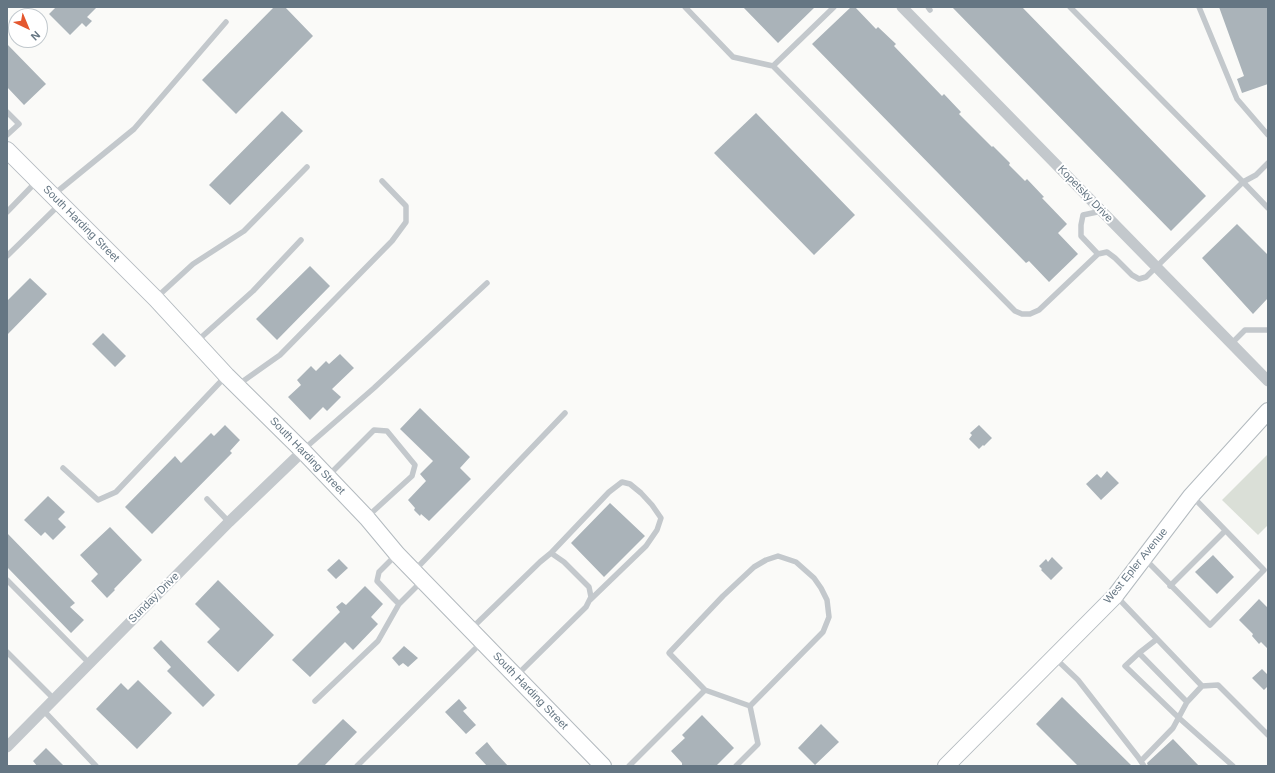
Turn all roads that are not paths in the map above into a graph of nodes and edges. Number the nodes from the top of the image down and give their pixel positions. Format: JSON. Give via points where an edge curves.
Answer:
{"nodes":[{"id":1,"x":685,"y":7,"type":"edge"},
{"id":2,"x":834,"y":7,"type":"edge"},
{"id":3,"x":902,"y":7,"type":"edge"},
{"id":4,"x":1070,"y":7,"type":"edge"},
{"id":5,"x":1199,"y":7,"type":"edge"},
{"id":6,"x":226,"y":22,"type":"dead end"},
{"id":7,"x":773,"y":66,"type":"junction"},
{"id":8,"x":7,"y":112,"type":"edge"},
{"id":9,"x":7,"y":135,"type":"edge"},
{"id":10,"x":1268,"y":135,"type":"edge"},
{"id":11,"x":7,"y":150,"type":"edge"},
{"id":12,"x":1268,"y":163,"type":"edge"},
{"id":13,"x":307,"y":167,"type":"dead end"},
{"id":14,"x":37,"y":180,"type":"junction"},
{"id":15,"x":382,"y":181,"type":"dead end"},
{"id":16,"x":1243,"y":182,"type":"junction"},
{"id":17,"x":56,"y":199,"type":"junction"},
{"id":18,"x":1268,"y":208,"type":"edge"},
{"id":19,"x":1102,"y":211,"type":"junction"},
{"id":20,"x":7,"y":212,"type":"edge"},
{"id":21,"x":301,"y":240,"type":"dead end"},
{"id":22,"x":1098,"y":254,"type":"junction"},
{"id":23,"x":7,"y":256,"type":"edge"},
{"id":24,"x":1157,"y":268,"type":"junction"},
{"id":25,"x":487,"y":283,"type":"dead end"},
{"id":26,"x":156,"y":299,"type":"junction"},
{"id":27,"x":1268,"y":330,"type":"edge"},
{"id":28,"x":196,"y":342,"type":"junction"},
{"id":29,"x":1231,"y":344,"type":"junction"},
{"id":30,"x":232,"y":381,"type":"junction"},
{"id":31,"x":1268,"y":381,"type":"edge"},
{"id":32,"x":1268,"y":411,"type":"edge"},
{"id":33,"x":565,"y":412,"type":"dead end"},
{"id":34,"x":303,"y":451,"type":"junction"},
{"id":35,"x":63,"y":468,"type":"dead end"},
{"id":36,"x":328,"y":477,"type":"junction"},
{"id":37,"x":1191,"y":496,"type":"junction"},
{"id":38,"x":207,"y":499,"type":"dead end"},
{"id":39,"x":367,"y":518,"type":"junction"},
{"id":40,"x":229,"y":522,"type":"junction"},
{"id":41,"x":1225,"y":531,"type":"junction"},
{"id":42,"x":551,"y":553,"type":"junction"},
{"id":43,"x":397,"y":554,"type":"junction"},
{"id":44,"x":1144,"y":558,"type":"junction"},
{"id":45,"x":418,"y":576,"type":"junction"},
{"id":46,"x":7,"y":580,"type":"edge"},
{"id":47,"x":1170,"y":586,"type":"junction"},
{"id":48,"x":1115,"y":596,"type":"junction"},
{"id":49,"x":589,"y":600,"type":"junction"},
{"id":50,"x":399,"y":604,"type":"junction"},
{"id":51,"x":471,"y":630,"type":"junction"},
{"id":52,"x":1157,"y":639,"type":"junction"},
{"id":53,"x":482,"y":642,"type":"junction"},
{"id":54,"x":7,"y":652,"type":"edge"},
{"id":55,"x":1062,"y":652,"type":"junction"},
{"id":56,"x":1139,"y":653,"type":"junction"},
{"id":57,"x":89,"y":663,"type":"junction"},
{"id":58,"x":516,"y":676,"type":"junction"},
{"id":59,"x":1202,"y":686,"type":"junction"},
{"id":60,"x":704,"y":690,"type":"junction"},
{"id":61,"x":54,"y":699,"type":"junction"},
{"id":62,"x":315,"y":701,"type":"dead end"},
{"id":63,"x":1187,"y":702,"type":"junction"},
{"id":64,"x":750,"y":706,"type":"junction"},
{"id":65,"x":43,"y":710,"type":"junction"},
{"id":66,"x":1179,"y":718,"type":"junction"},
{"id":67,"x":1268,"y":735,"type":"edge"},
{"id":68,"x":7,"y":747,"type":"edge"},
{"id":69,"x":1142,"y":763,"type":"edge"},
{"id":70,"x":96,"y":766,"type":"edge"},
{"id":71,"x":357,"y":766,"type":"edge"},
{"id":72,"x":603,"y":766,"type":"edge"},
{"id":73,"x":629,"y":766,"type":"edge"},
{"id":74,"x":736,"y":766,"type":"edge"},
{"id":75,"x":946,"y":766,"type":"edge"},
{"id":76,"x":1233,"y":766,"type":"edge"}],
"edges":[{"from":1,"to":7,"type":"lane","via":[[733,57]]},
{"from":2,"to":7,"type":"lane"},
{"from":3,"to":19,"type":"street","name":"Kopetsky Drive"},
{"from":4,"to":16,"type":"lane"},
{"from":5,"to":10,"type":"lane","via":[[1237,99]]},
{"from":6,"to":17,"type":"lane","via":[[134,129]]},
{"from":7,"to":22,"type":"lane","via":[[1015,311],[1030,314],[1039,310]]},
{"from":8,"to":9,"type":"lane","via":[[19,124]]},
{"from":11,"to":14,"type":"street","name":"South Harding Street"},
{"from":12,"to":16,"type":"lane","via":[[1256,175]]},
{"from":13,"to":26,"type":"lane","via":[[244,231],[192,264]]},
{"from":14,"to":17,"type":"street","name":"South Harding Street"},
{"from":14,"to":20,"type":"lane"},
{"from":15,"to":30,"type":"lane","via":[[406,206],[406,222],[392,241],[280,355]]},
{"from":16,"to":18,"type":"lane"},
{"from":16,"to":24,"type":"lane"},
{"from":17,"to":23,"type":"lane"},
{"from":17,"to":26,"type":"street","name":"South Harding Street"},
{"from":19,"to":22,"type":"lane","via":[[1083,215],[1081,226],[1081,236]]},
{"from":19,"to":24,"type":"street","name":"Kopetsky Drive"},
{"from":21,"to":28,"type":"lane","via":[[253,291]]},
{"from":22,"to":24,"type":"lane","via":[[1107,252],[1139,279]]},
{"from":24,"to":29,"type":"street","name":"Kopetsky Drive"},
{"from":25,"to":34,"type":"lane"},
{"from":26,"to":28,"type":"street","name":"South Harding Street"},
{"from":27,"to":29,"type":"lane","via":[[1245,330]]},
{"from":28,"to":30,"type":"street","name":"South Harding Street"},
{"from":29,"to":31,"type":"street","name":"Kopetsky Drive"},
{"from":30,"to":34,"type":"street","name":"South Harding Street"},
{"from":30,"to":35,"type":"lane","via":[[116,492],[98,500]]},
{"from":32,"to":37,"type":"street","name":"West Epler Avenue"},
{"from":33,"to":45,"type":"lane"},
{"from":34,"to":36,"type":"street","name":"South Harding Street"},
{"from":34,"to":40,"type":"street","name":"Sunday Drive"},
{"from":36,"to":39,"type":"street","name":"South Harding Street"},
{"from":36,"to":39,"type":"lane","via":[[374,430],[387,431],[415,465],[412,476]]},
{"from":37,"to":41,"type":"lane"},
{"from":37,"to":44,"type":"street","name":"West Epler Avenue"},
{"from":38,"to":40,"type":"lane"},
{"from":39,"to":43,"type":"street","name":"South Harding Street"},
{"from":40,"to":57,"type":"street","name":"Sunday Drive"},
{"from":41,"to":47,"type":"lane"},
{"from":41,"to":47,"type":"lane","via":[[1264,570],[1210,625]]},
{"from":42,"to":49,"type":"lane","via":[[589,587]]},
{"from":42,"to":49,"type":"lane","via":[[609,492],[622,482],[630,484],[652,505],[661,518],[657,530],[646,546]]},
{"from":42,"to":51,"type":"lane"},
{"from":43,"to":45,"type":"street","name":"South Harding Street"},
{"from":43,"to":50,"type":"lane","via":[[379,572],[377,581]]},
{"from":44,"to":47,"type":"lane"},
{"from":44,"to":48,"type":"street","name":"West Epler Avenue"},
{"from":45,"to":50,"type":"lane"},
{"from":45,"to":51,"type":"street","name":"South Harding Street"},
{"from":46,"to":57,"type":"lane"},
{"from":48,"to":52,"type":"lane"},
{"from":48,"to":55,"type":"street","name":"West Epler Avenue"},
{"from":49,"to":58,"type":"lane","via":[[586,607]]},
{"from":50,"to":62,"type":"lane","via":[[378,641]]},
{"from":51,"to":53,"type":"street","name":"South Harding Street"},
{"from":52,"to":56,"type":"lane"},
{"from":52,"to":59,"type":"lane"},
{"from":53,"to":58,"type":"street","name":"South Harding Street"},
{"from":53,"to":71,"type":"lane"},
{"from":54,"to":61,"type":"lane"},
{"from":55,"to":69,"type":"lane","via":[[1078,680]]},
{"from":55,"to":75,"type":"street","name":"West Epler Avenue"},
{"from":56,"to":63,"type":"lane"},
{"from":56,"to":66,"type":"lane","via":[[1125,666]]},
{"from":57,"to":61,"type":"street","name":"Sunday Drive"},
{"from":58,"to":72,"type":"street","name":"South Harding Street"},
{"from":59,"to":63,"type":"lane"},
{"from":59,"to":67,"type":"lane","via":[[1218,685]]},
{"from":60,"to":64,"type":"lane"},
{"from":60,"to":64,"type":"lane","via":[[669,653],[754,567],[778,556],[796,562],[821,588],[829,617],[823,632]]},
{"from":60,"to":73,"type":"lane"},
{"from":61,"to":65,"type":"street","name":"Sunday Drive"},
{"from":63,"to":66,"type":"lane"},
{"from":64,"to":74,"type":"lane","via":[[758,744]]},
{"from":65,"to":68,"type":"street","name":"Sunday Drive"},
{"from":65,"to":70,"type":"lane"},
{"from":66,"to":69,"type":"lane"},
{"from":66,"to":76,"type":"lane"}]}
